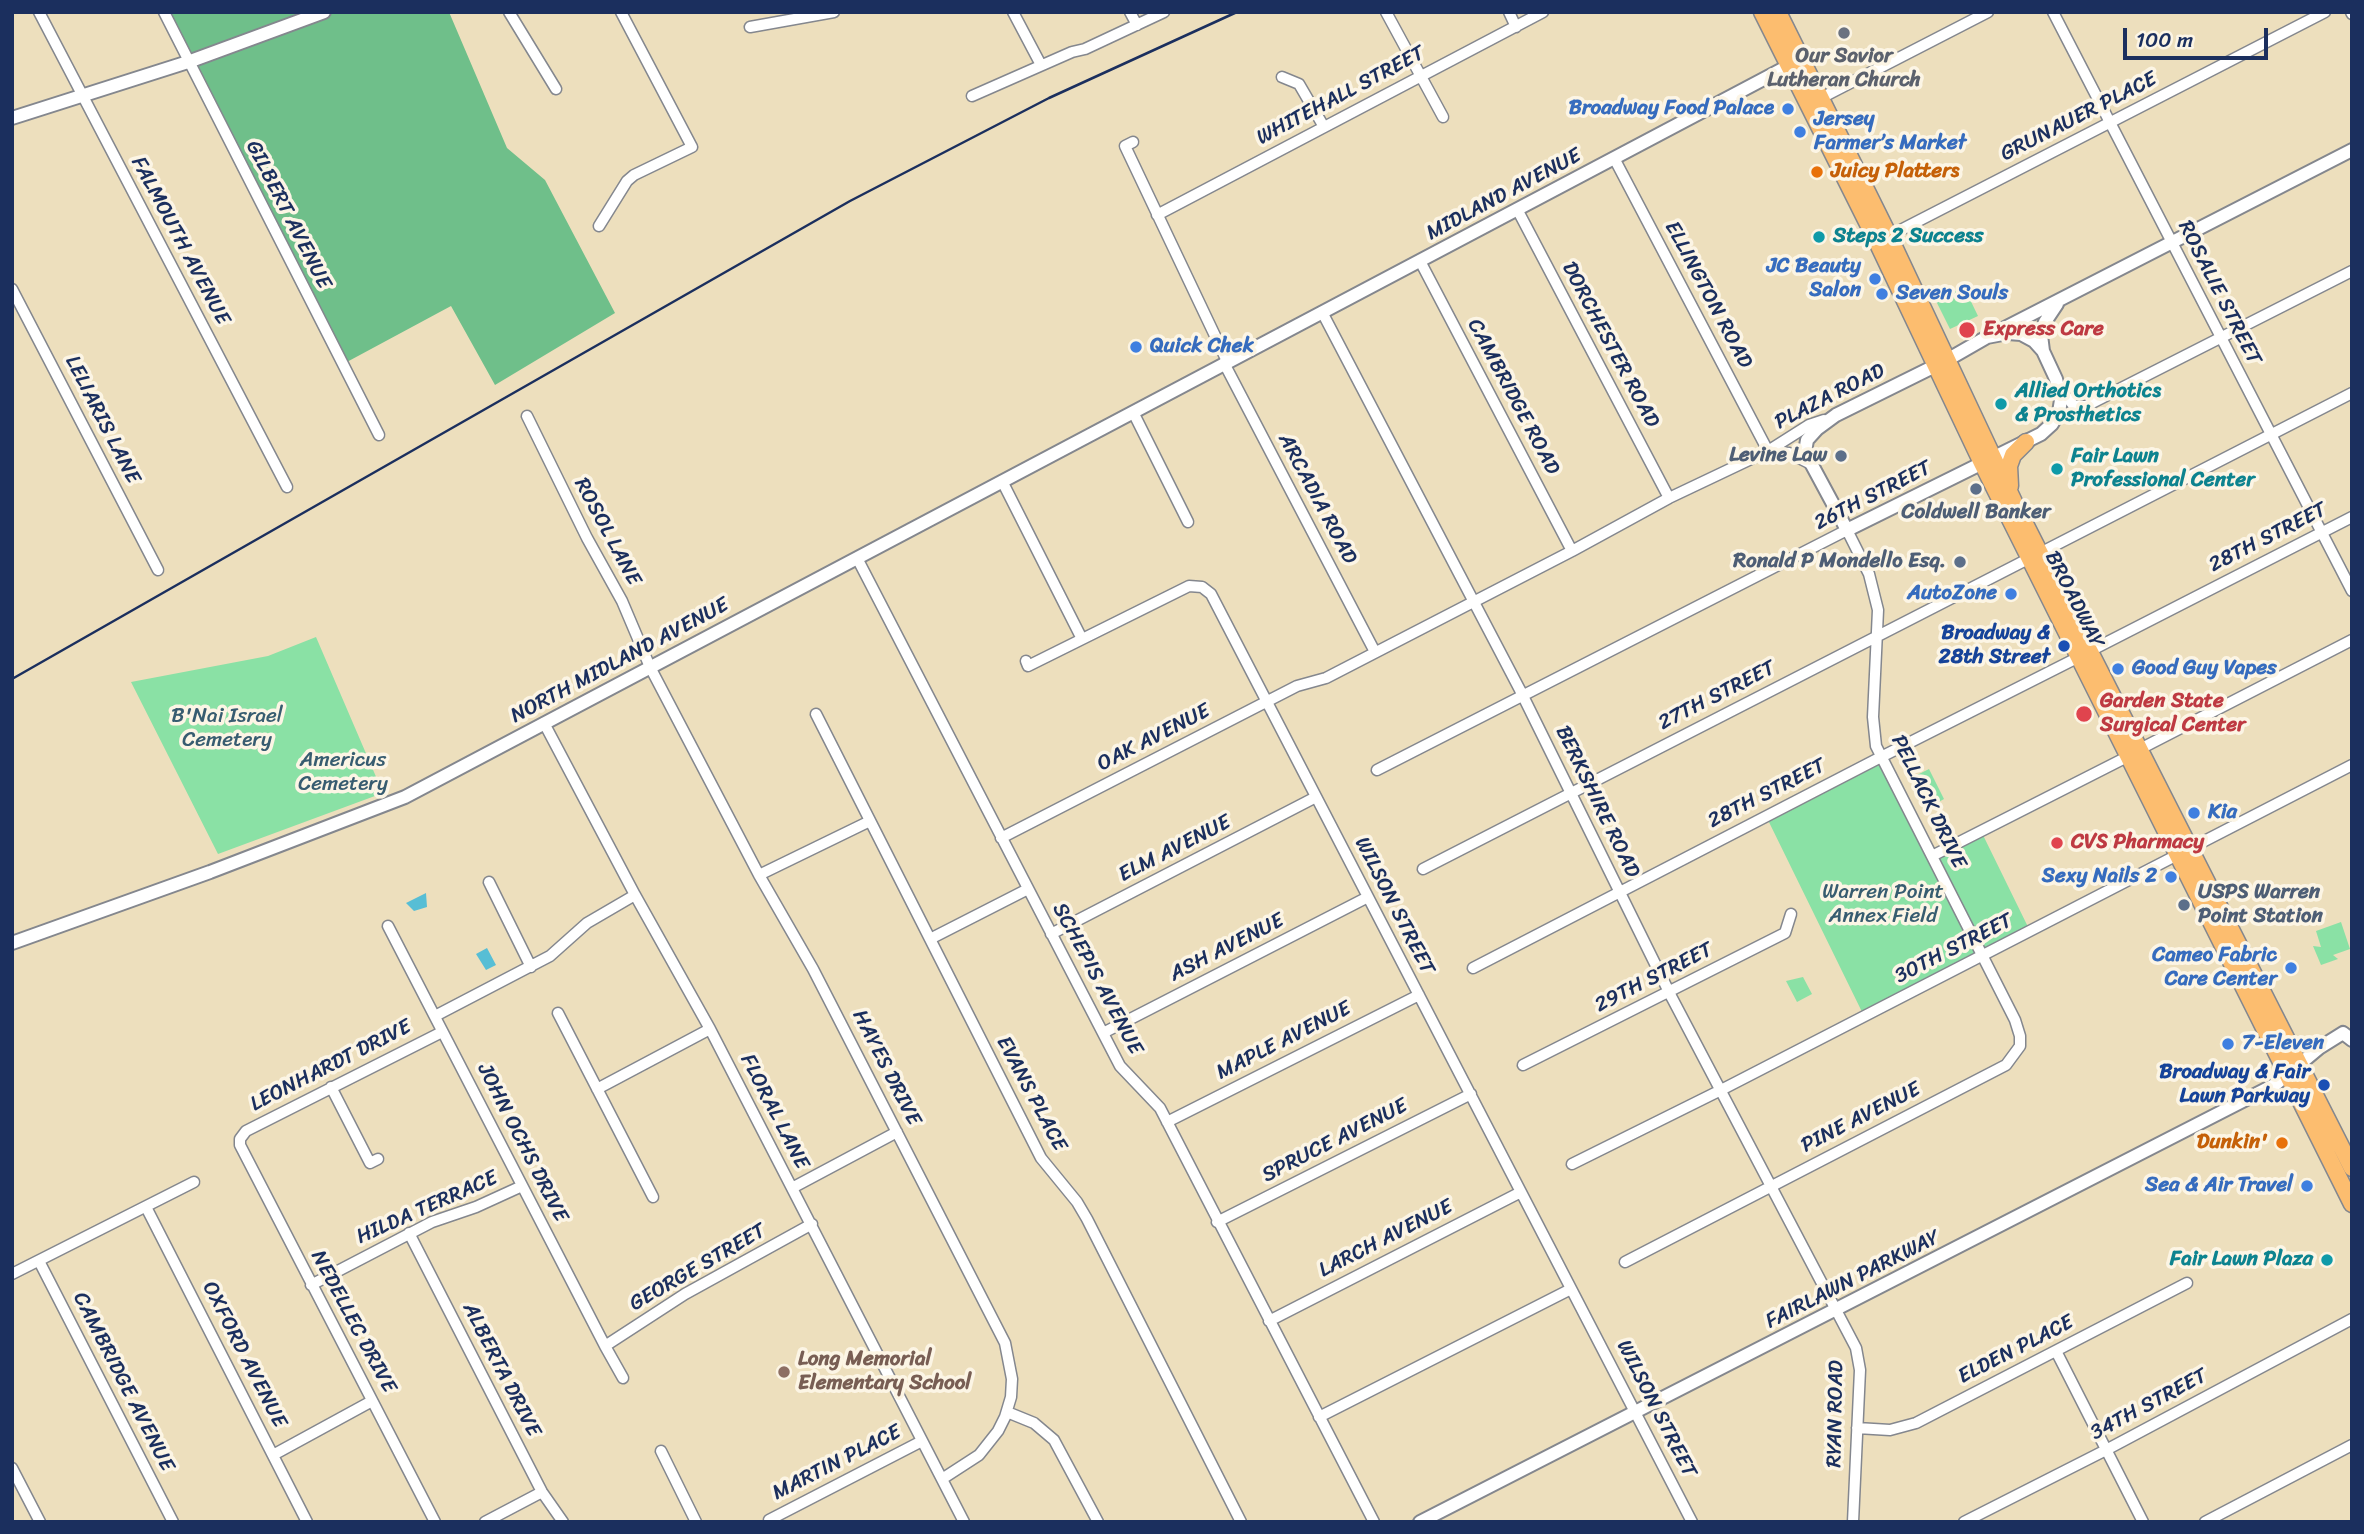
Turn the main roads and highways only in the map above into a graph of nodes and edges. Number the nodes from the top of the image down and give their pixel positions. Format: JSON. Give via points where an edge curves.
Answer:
{"nodes":[{"id":1,"x":1762,"y":12,"type":"edge"},
{"id":2,"x":1778,"y":12,"type":"edge"},
{"id":3,"x":1795,"y":63,"type":"junction"},
{"id":4,"x":1941,"y":363,"type":"junction"},
{"id":5,"x":2026,"y":442,"type":"road end"},
{"id":6,"x":1988,"y":461,"type":"junction"},
{"id":7,"x":2014,"y":502,"type":"junction"},
{"id":8,"x":2035,"y":556,"type":"junction"},
{"id":9,"x":2293,"y":1070,"type":"junction"},
{"id":10,"x":2352,"y":1168,"type":"edge"},
{"id":11,"x":2352,"y":1204,"type":"edge"}],
"edges":[{"from":1,"to":3,"type":"main road","name":"BROADWAY"},
{"from":2,"to":3,"type":"main road","name":"BROADWAY"},
{"from":3,"to":4,"type":"main road","name":"BROADWAY","via":[[1878,244]]},
{"from":3,"to":4,"type":"main road","name":"BROADWAY","via":[[1821,98],[1889,236]]},
{"from":4,"to":6,"type":"main road","name":"BROADWAY"},
{"from":5,"to":7,"type":"main road","via":[[2009,466]]},
{"from":6,"to":7,"type":"main road","name":"BROADWAY"},
{"from":6,"to":8,"type":"main road","name":"BROADWAY"},
{"from":7,"to":8,"type":"main road","name":"BROADWAY"},
{"from":8,"to":9,"type":"main road","name":"BROADWAY"},
{"from":9,"to":10,"type":"main road","name":"BROADWAY"},
{"from":9,"to":11,"type":"main road","name":"BROADWAY"}]}
